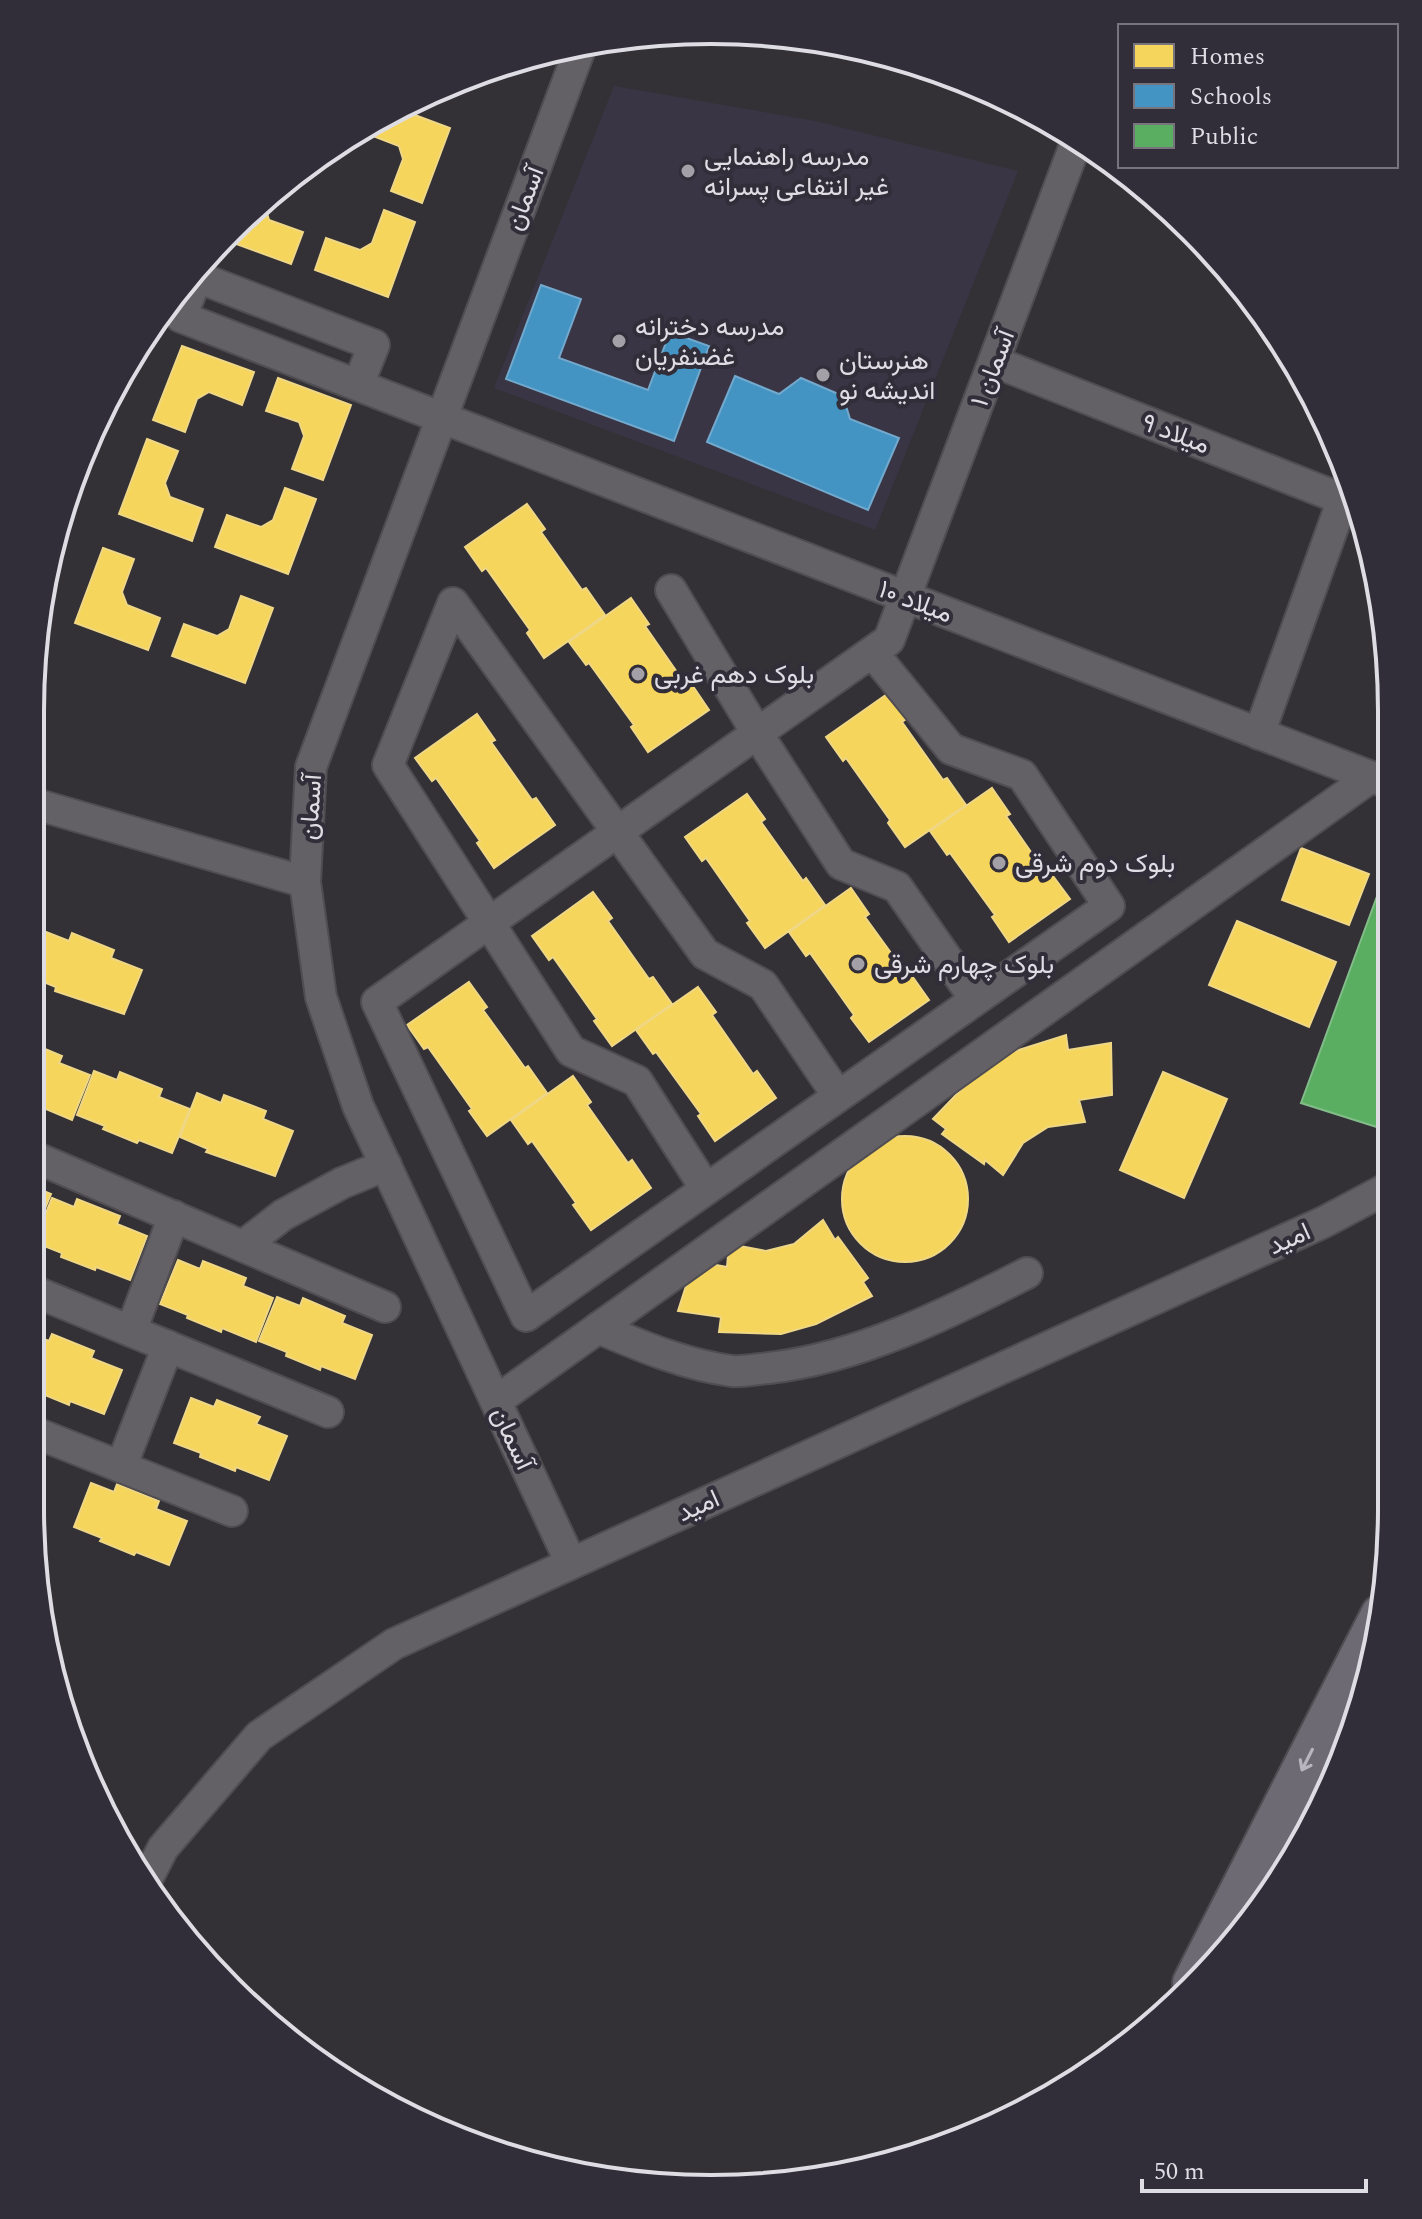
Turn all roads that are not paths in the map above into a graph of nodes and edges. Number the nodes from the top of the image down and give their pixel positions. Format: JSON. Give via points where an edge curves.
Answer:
{"nodes":[{"id":1,"x":576,"y":58,"type":"edge"},
{"id":2,"x":1073,"y":151,"type":"edge"},
{"id":3,"x":203,"y":279,"type":"edge"},
{"id":4,"x":189,"y":296,"type":"edge"},
{"id":5,"x":995,"y":362,"type":"junction"},
{"id":6,"x":358,"y":385,"type":"junction"},
{"id":7,"x":442,"y":418,"type":"junction"},
{"id":8,"x":1344,"y":500,"type":"edge"},
{"id":9,"x":1347,"y":510,"type":"edge"},
{"id":10,"x":671,"y":590,"type":"dead end"},
{"id":11,"x":905,"y":597,"type":"junction"},
{"id":12,"x":872,"y":652,"type":"junction"},
{"id":13,"x":757,"y":733,"type":"junction"},
{"id":14,"x":1259,"y":734,"type":"junction"},
{"id":15,"x":1378,"y":779,"type":"edge"},
{"id":16,"x":1378,"y":781,"type":"edge"},
{"id":17,"x":44,"y":813,"type":"edge"},
{"id":18,"x":617,"y":832,"type":"junction"},
{"id":19,"x":305,"y":882,"type":"junction"},
{"id":20,"x":489,"y":923,"type":"junction"},
{"id":21,"x":975,"y":999,"type":"junction"},
{"id":22,"x":838,"y":1096,"type":"junction"},
{"id":23,"x":44,"y":1161,"type":"edge"},
{"id":24,"x":386,"y":1165,"type":"junction"},
{"id":25,"x":706,"y":1189,"type":"junction"},
{"id":26,"x":1378,"y":1193,"type":"edge"},
{"id":27,"x":1378,"y":1212,"type":"edge"},
{"id":28,"x":174,"y":1216,"type":"junction"},
{"id":29,"x":1324,"y":1222,"type":"junction"},
{"id":30,"x":243,"y":1246,"type":"junction"},
{"id":31,"x":1027,"y":1273,"type":"dead end"},
{"id":32,"x":44,"y":1295,"type":"edge"},
{"id":33,"x":385,"y":1307,"type":"dead end"},
{"id":34,"x":598,"y":1328,"type":"junction"},
{"id":35,"x":131,"y":1331,"type":"junction"},
{"id":36,"x":168,"y":1346,"type":"junction"},
{"id":37,"x":496,"y":1401,"type":"junction"},
{"id":38,"x":328,"y":1412,"type":"dead end"},
{"id":39,"x":44,"y":1436,"type":"edge"},
{"id":40,"x":121,"y":1467,"type":"junction"},
{"id":41,"x":232,"y":1511,"type":"dead end"},
{"id":42,"x":571,"y":1563,"type":"junction"},
{"id":43,"x":1361,"y":1653,"type":"edge"},
{"id":44,"x":151,"y":1871,"type":"edge"},
{"id":45,"x":1209,"y":1951,"type":"edge"}],
"edges":[{"from":1,"to":7,"type":"street","name":"آسمان"},
{"from":2,"to":5,"type":"street","name":"آسمان ۱"},
{"from":3,"to":6,"type":"street","name":"میلاد ۱۰","via":[[374,345]]},
{"from":4,"to":6,"type":"street","name":"میلاد ۱۰","via":[[181,317]]},
{"from":5,"to":8,"type":"street","name":"میلاد ۹"},
{"from":5,"to":11,"type":"street","name":"آسمان ۱"},
{"from":6,"to":7,"type":"street","name":"میلاد ۱۰"},
{"from":7,"to":11,"type":"street","name":"میلاد ۱۰"},
{"from":7,"to":19,"type":"street","name":"آسمان","via":[[311,767]]},
{"from":9,"to":14,"type":"street"},
{"from":10,"to":13,"type":"street"},
{"from":11,"to":12,"type":"street","name":"آسمان ۱","via":[[889,640]]},
{"from":11,"to":14,"type":"street","name":"میلاد ۱۰"},
{"from":12,"to":13,"type":"street","name":"آسمان ۱"},
{"from":12,"to":21,"type":"street","via":[[951,749],[1022,775],[1109,906]]},
{"from":13,"to":18,"type":"street","name":"آسمان ۱"},
{"from":13,"to":21,"type":"street","via":[[841,864],[897,887]]},
{"from":14,"to":15,"type":"street","name":"میلاد ۱۰"},
{"from":16,"to":34,"type":"street"},
{"from":17,"to":19,"type":"street"},
{"from":18,"to":20,"type":"street","name":"آسمان ۱"},
{"from":18,"to":20,"type":"street","via":[[453,603],[388,765]]},
{"from":18,"to":22,"type":"street","via":[[705,954],[763,985]]},
{"from":19,"to":24,"type":"street","name":"آسمان","via":[[321,997],[358,1106]]},
{"from":20,"to":25,"type":"street","via":[[571,1051],[637,1081]]},
{"from":20,"to":25,"type":"street","name":"آسمان ۱","via":[[377,1002],[526,1316]]},
{"from":21,"to":22,"type":"street"},
{"from":22,"to":25,"type":"street"},
{"from":23,"to":28,"type":"street"},
{"from":24,"to":30,"type":"street","via":[[283,1215]]},
{"from":24,"to":37,"type":"street","name":"آسمان"},
{"from":26,"to":29,"type":"street"},
{"from":27,"to":29,"type":"street"},
{"from":28,"to":30,"type":"street"},
{"from":28,"to":35,"type":"street"},
{"from":29,"to":42,"type":"street","name":"امید"},
{"from":30,"to":33,"type":"street"},
{"from":31,"to":34,"type":"street","via":[[888,1335],[802,1364],[734,1372],[664,1356]]},
{"from":32,"to":35,"type":"street"},
{"from":34,"to":37,"type":"street"},
{"from":35,"to":36,"type":"street"},
{"from":36,"to":38,"type":"street"},
{"from":36,"to":40,"type":"street"},
{"from":37,"to":42,"type":"street","name":"آسمان"},
{"from":39,"to":40,"type":"street"},
{"from":40,"to":41,"type":"street"},
{"from":42,"to":44,"type":"street","name":"امید","via":[[394,1644],[259,1736],[163,1848]]},
{"from":43,"to":45,"type":"main road","one_way":true}]}
